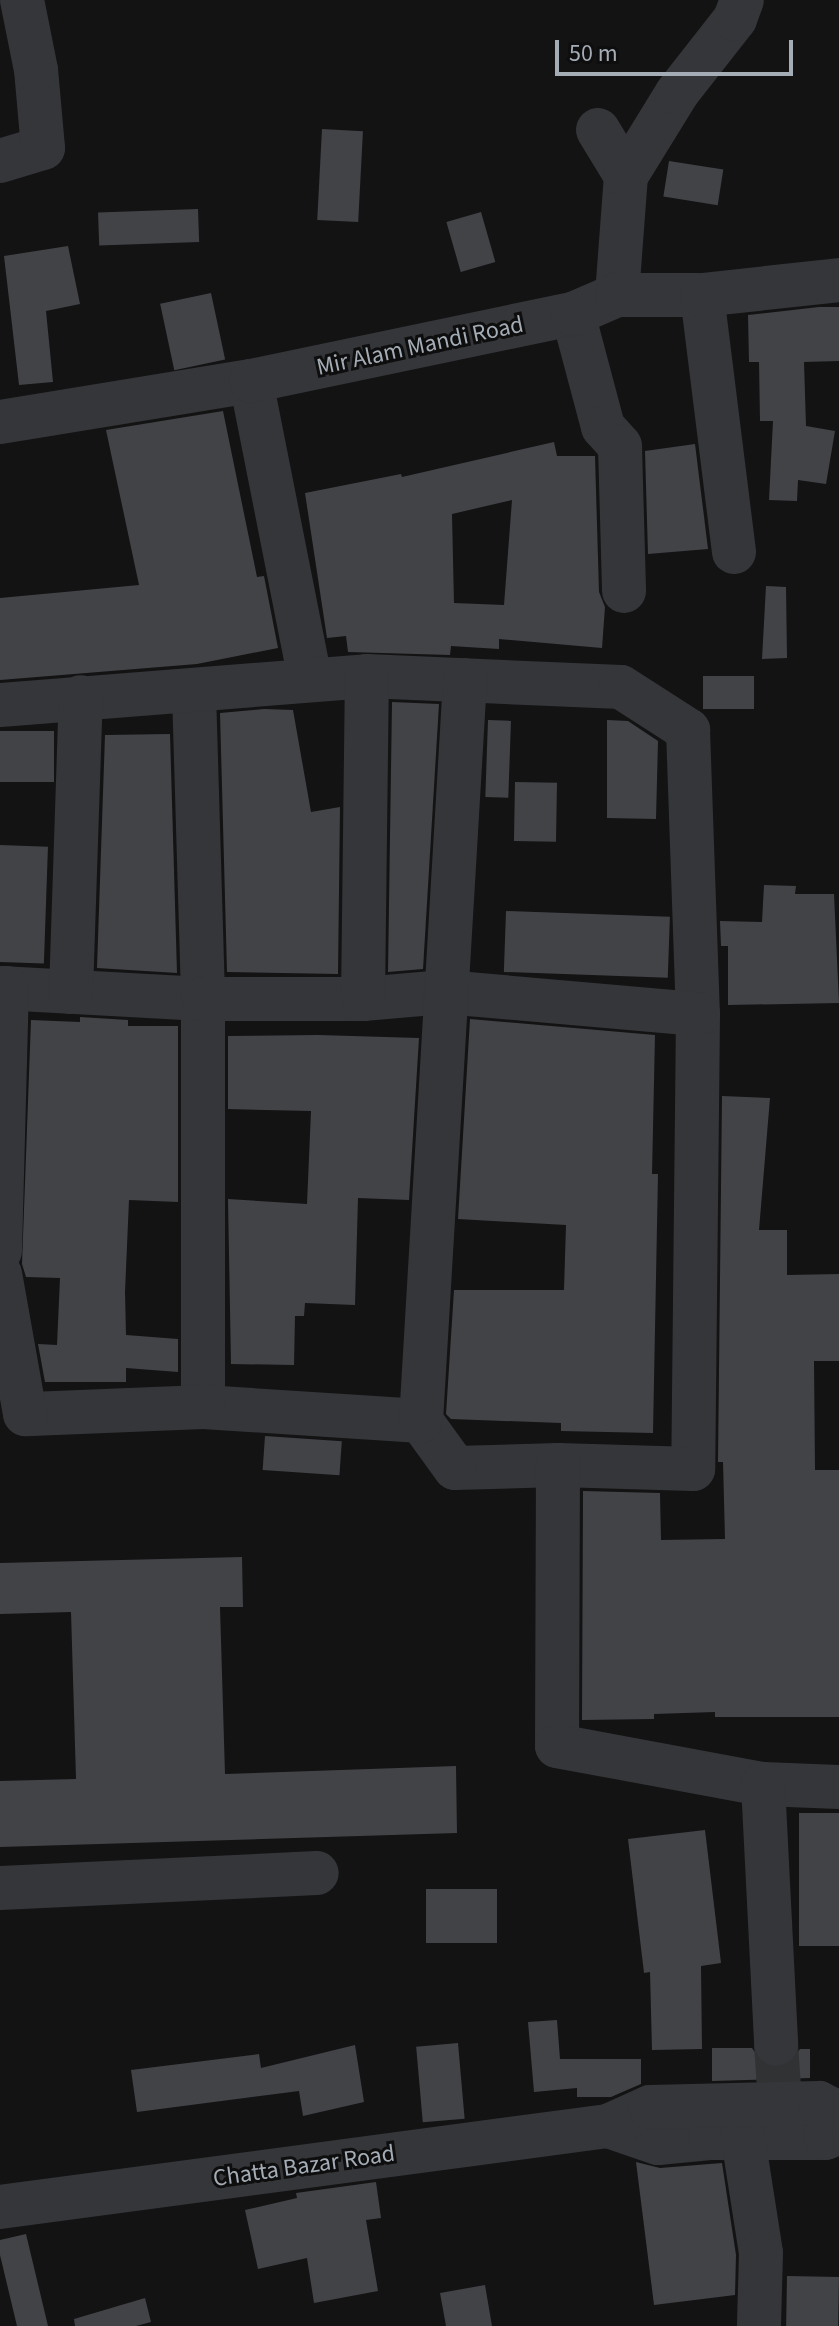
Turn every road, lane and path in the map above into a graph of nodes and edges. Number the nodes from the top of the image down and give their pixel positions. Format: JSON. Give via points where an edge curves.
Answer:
{"nodes":[{"id":1,"x":742,"y":0,"type":"edge"},
{"id":2,"x":16,"y":10,"type":"edge"},
{"id":3,"x":598,"y":130,"type":"dead end"},
{"id":4,"x":0,"y":161,"type":"edge"},
{"id":5,"x":626,"y":176,"type":"junction"},
{"id":6,"x":839,"y":280,"type":"edge"},
{"id":7,"x":617,"y":295,"type":"junction"},
{"id":8,"x":702,"y":295,"type":"junction"},
{"id":9,"x":573,"y":314,"type":"junction"},
{"id":10,"x":251,"y":381,"type":"junction"},
{"id":11,"x":0,"y":422,"type":"edge"},
{"id":12,"x":734,"y":552,"type":"dead end"},
{"id":13,"x":624,"y":591,"type":"dead end"},
{"id":14,"x":367,"y":676,"type":"junction"},
{"id":15,"x":310,"y":679,"type":"junction"},
{"id":16,"x":465,"y":680,"type":"junction"},
{"id":17,"x":194,"y":692,"type":"junction"},
{"id":18,"x":81,"y":697,"type":"junction"},
{"id":19,"x":0,"y":705,"type":"edge"},
{"id":20,"x":4,"y":988,"type":"edge"},
{"id":21,"x":71,"y":992,"type":"junction"},
{"id":22,"x":445,"y":992,"type":"junction"},
{"id":23,"x":203,"y":999,"type":"junction"},
{"id":24,"x":363,"y":999,"type":"junction"},
{"id":25,"x":698,"y":1014,"type":"junction"},
{"id":26,"x":0,"y":1251,"type":"edge"},
{"id":27,"x":0,"y":1274,"type":"edge"},
{"id":28,"x":203,"y":1407,"type":"junction"},
{"id":29,"x":421,"y":1421,"type":"junction"},
{"id":30,"x":558,"y":1465,"type":"junction"},
{"id":31,"x":763,"y":1784,"type":"junction"},
{"id":32,"x":839,"y":1787,"type":"edge"},
{"id":33,"x":317,"y":1873,"type":"dead end"},
{"id":34,"x":0,"y":1888,"type":"edge"},
{"id":35,"x":776,"y":2044,"type":"tunnel mouth"},
{"id":36,"x":839,"y":2113,"type":"edge"},
{"id":37,"x":608,"y":2126,"type":"junction"},
{"id":38,"x":839,"y":2133,"type":"edge"},
{"id":39,"x":743,"y":2138,"type":"junction"},
{"id":40,"x":0,"y":2207,"type":"edge"},
{"id":41,"x":759,"y":2326,"type":"edge"}],
"edges":[{"from":1,"to":5,"type":"street","via":[[735,19],[677,93]]},
{"from":2,"to":4,"type":"street","via":[[36,70],[43,148]]},
{"from":3,"to":5,"type":"street"},
{"from":5,"to":7,"type":"street"},
{"from":6,"to":8,"type":"street","name":"Mir Alam Mandi Road"},
{"from":7,"to":8,"type":"street","name":"Mir Alam Mandi Road"},
{"from":7,"to":9,"type":"street","name":"Mir Alam Mandi Road"},
{"from":8,"to":12,"type":"street"},
{"from":9,"to":10,"type":"street","name":"Mir Alam Mandi Road"},
{"from":9,"to":13,"type":"street","via":[[603,427],[620,446]]},
{"from":10,"to":11,"type":"street","name":"Mir Alam Mandi Road"},
{"from":10,"to":15,"type":"street"},
{"from":14,"to":15,"type":"street"},
{"from":14,"to":16,"type":"street"},
{"from":14,"to":24,"type":"street"},
{"from":15,"to":17,"type":"street"},
{"from":16,"to":22,"type":"street"},
{"from":16,"to":25,"type":"street","via":[[621,687],[688,730]]},
{"from":17,"to":18,"type":"street"},
{"from":17,"to":23,"type":"street"},
{"from":18,"to":19,"type":"street"},
{"from":18,"to":21,"type":"street"},
{"from":20,"to":21,"type":"street"},
{"from":20,"to":26,"type":"street"},
{"from":21,"to":23,"type":"street"},
{"from":22,"to":24,"type":"street"},
{"from":22,"to":25,"type":"street"},
{"from":22,"to":29,"type":"street"},
{"from":23,"to":24,"type":"street"},
{"from":23,"to":28,"type":"street"},
{"from":25,"to":30,"type":"street","via":[[693,1469]]},
{"from":27,"to":28,"type":"street","via":[[25,1414]]},
{"from":28,"to":29,"type":"street"},
{"from":29,"to":30,"type":"street","via":[[455,1468]]},
{"from":30,"to":31,"type":"street","via":[[557,1746]]},
{"from":31,"to":32,"type":"street"},
{"from":31,"to":35,"type":"street"},
{"from":33,"to":34,"type":"street"},
{"from":36,"to":37,"type":"street","name":"Chatta Bazar Road","via":[[819,2103],[650,2107]]},
{"from":37,"to":39,"type":"street","name":"Chatta Bazar Road","via":[[658,2143]]},
{"from":37,"to":40,"type":"street","name":"Chatta Bazar Road"},
{"from":38,"to":39,"type":"street","name":"Chatta Bazar Road","via":[[825,2138]]},
{"from":39,"to":41,"type":"street","via":[[761,2253]]}]}
